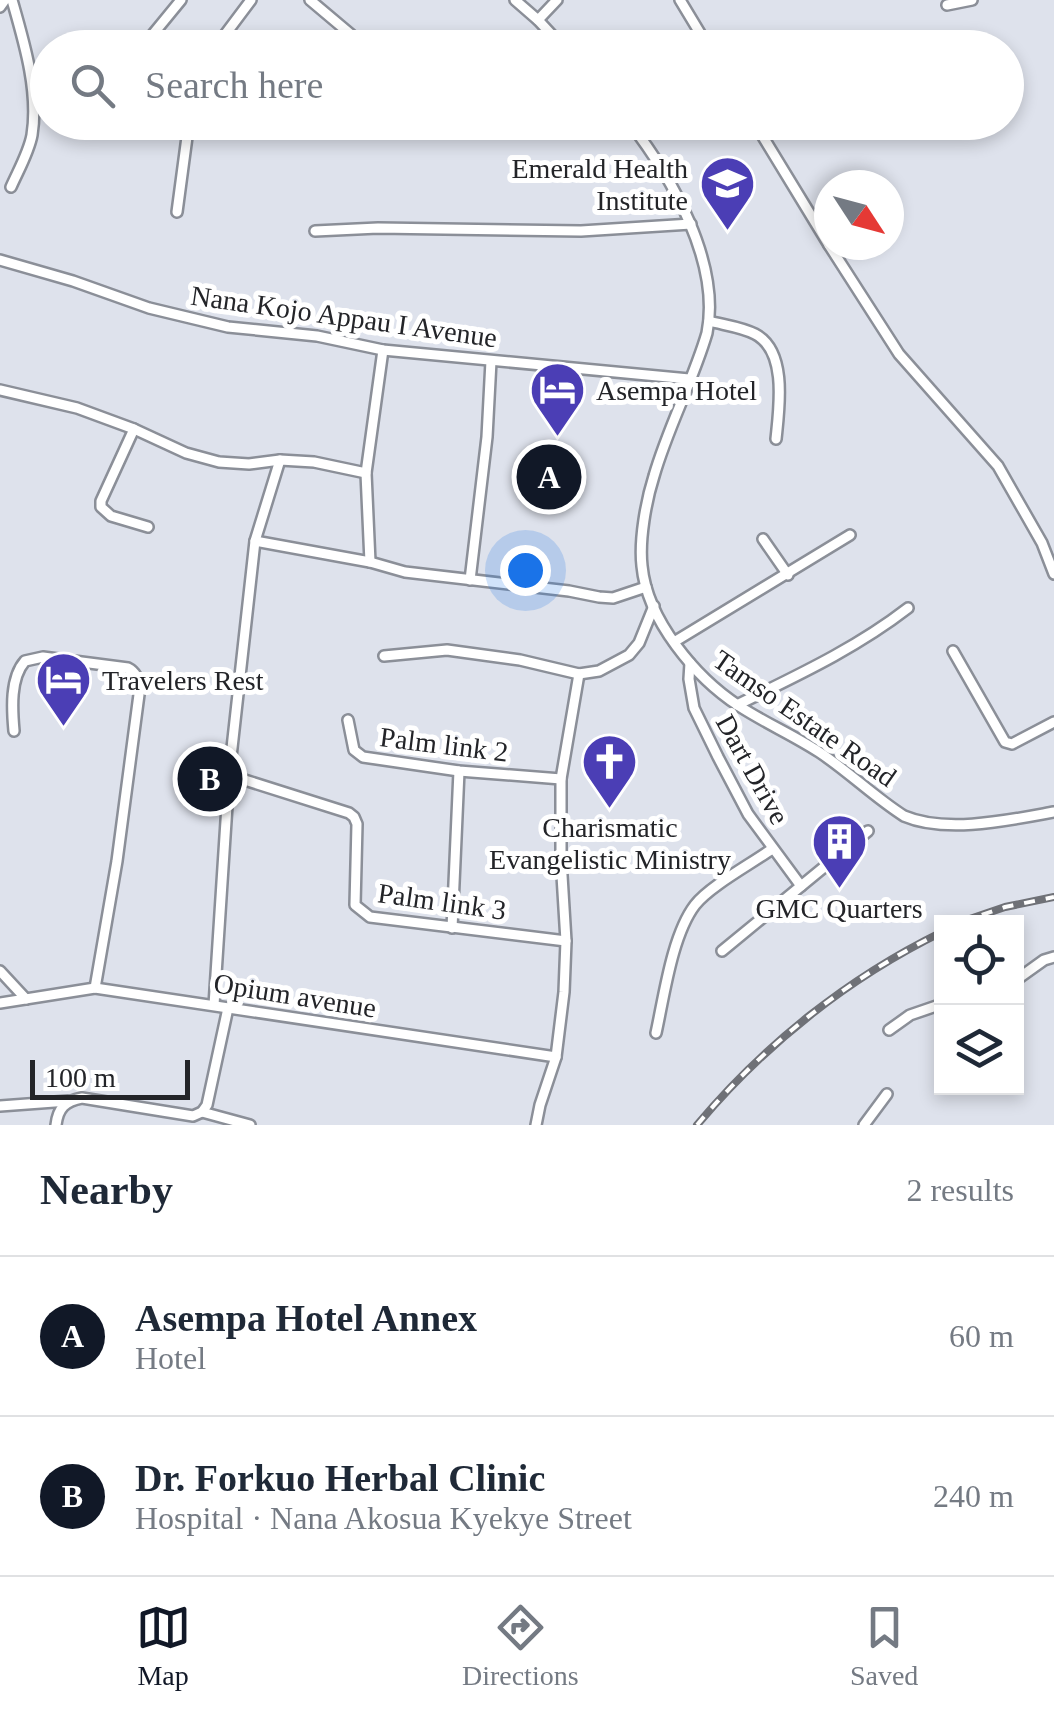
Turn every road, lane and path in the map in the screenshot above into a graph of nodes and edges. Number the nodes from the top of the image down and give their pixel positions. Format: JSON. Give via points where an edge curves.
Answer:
{"nodes":[{"id":1,"x":5,"y":0,"type":"edge"},
{"id":2,"x":12,"y":0,"type":"edge"},
{"id":3,"x":181,"y":0,"type":"edge"},
{"id":4,"x":252,"y":0,"type":"edge"},
{"id":5,"x":310,"y":0,"type":"edge"},
{"id":6,"x":515,"y":0,"type":"edge"},
{"id":7,"x":557,"y":0,"type":"edge"},
{"id":8,"x":680,"y":0,"type":"edge"},
{"id":9,"x":972,"y":0,"type":"edge"},
{"id":10,"x":947,"y":5,"type":"dead end"},
{"id":11,"x":0,"y":7,"type":"edge"},
{"id":12,"x":538,"y":20,"type":"junction"},
{"id":13,"x":156,"y":30,"type":"edge"},
{"id":14,"x":229,"y":30,"type":"edge"},
{"id":15,"x":346,"y":30,"type":"edge"},
{"id":16,"x":548,"y":30,"type":"edge"},
{"id":17,"x":698,"y":30,"type":"edge"},
{"id":18,"x":30,"y":81,"type":"edge"},
{"id":19,"x":31,"y":140,"type":"edge"},
{"id":20,"x":187,"y":140,"type":"edge"},
{"id":21,"x":643,"y":140,"type":"edge"},
{"id":22,"x":765,"y":140,"type":"edge"},
{"id":23,"x":11,"y":187,"type":"dead end"},
{"id":24,"x":177,"y":212,"type":"dead end"},
{"id":25,"x":814,"y":220,"type":"edge"},
{"id":26,"x":691,"y":224,"type":"junction"},
{"id":27,"x":314,"y":231,"type":"dead end"},
{"id":28,"x":0,"y":260,"type":"edge"},
{"id":29,"x":839,"y":260,"type":"edge"},
{"id":30,"x":709,"y":321,"type":"junction"},
{"id":31,"x":382,"y":350,"type":"junction"},
{"id":32,"x":491,"y":361,"type":"junction"},
{"id":33,"x":690,"y":379,"type":"junction"},
{"id":34,"x":0,"y":390,"type":"edge"},
{"id":35,"x":134,"y":429,"type":"junction"},
{"id":36,"x":776,"y":439,"type":"dead end"},
{"id":37,"x":280,"y":460,"type":"junction"},
{"id":38,"x":366,"y":473,"type":"junction"},
{"id":39,"x":148,"y":527,"type":"dead end"},
{"id":40,"x":850,"y":535,"type":"dead end"},
{"id":41,"x":762,"y":538,"type":"dead end"},
{"id":42,"x":254,"y":541,"type":"junction"},
{"id":43,"x":370,"y":562,"type":"junction"},
{"id":44,"x":788,"y":574,"type":"junction"},
{"id":45,"x":1054,"y":574,"type":"edge"},
{"id":46,"x":470,"y":580,"type":"junction"},
{"id":47,"x":646,"y":587,"type":"junction"},
{"id":48,"x":654,"y":606,"type":"junction"},
{"id":49,"x":908,"y":608,"type":"dead end"},
{"id":50,"x":674,"y":642,"type":"junction"},
{"id":51,"x":953,"y":651,"type":"dead end"},
{"id":52,"x":384,"y":656,"type":"dead end"},
{"id":53,"x":690,"y":663,"type":"junction"},
{"id":54,"x":580,"y":674,"type":"junction"},
{"id":55,"x":737,"y":705,"type":"junction"},
{"id":56,"x":348,"y":720,"type":"dead end"},
{"id":57,"x":1054,"y":722,"type":"edge"},
{"id":58,"x":14,"y":731,"type":"dead end"},
{"id":59,"x":459,"y":771,"type":"junction"},
{"id":60,"x":229,"y":776,"type":"junction"},
{"id":61,"x":561,"y":780,"type":"junction"},
{"id":62,"x":1054,"y":812,"type":"edge"},
{"id":63,"x":868,"y":831,"type":"dead end"},
{"id":64,"x":772,"y":849,"type":"junction"},
{"id":65,"x":802,"y":886,"type":"junction"},
{"id":66,"x":452,"y":928,"type":"junction"},
{"id":67,"x":566,"y":941,"type":"junction"},
{"id":68,"x":722,"y":951,"type":"dead end"},
{"id":69,"x":1054,"y":957,"type":"edge"},
{"id":70,"x":0,"y":972,"type":"edge"},
{"id":71,"x":1024,"y":974,"type":"edge"},
{"id":72,"x":95,"y":988,"type":"junction"},
{"id":73,"x":26,"y":1000,"type":"junction"},
{"id":74,"x":0,"y":1003,"type":"edge"},
{"id":75,"x":939,"y":1005,"type":"edge"},
{"id":76,"x":214,"y":1006,"type":"junction"},
{"id":77,"x":228,"y":1008,"type":"junction"},
{"id":78,"x":889,"y":1030,"type":"dead end"},
{"id":79,"x":656,"y":1034,"type":"dead end"},
{"id":80,"x":556,"y":1057,"type":"junction"},
{"id":81,"x":888,"y":1094,"type":"dead end"},
{"id":82,"x":68,"y":1101,"type":"junction"},
{"id":83,"x":0,"y":1106,"type":"edge"},
{"id":84,"x":202,"y":1112,"type":"junction"},
{"id":85,"x":56,"y":1125,"type":"edge"},
{"id":86,"x":250,"y":1125,"type":"edge"},
{"id":87,"x":536,"y":1125,"type":"edge"},
{"id":88,"x":864,"y":1125,"type":"edge"}],
"edges":[{"from":1,"to":11,"type":"street"},
{"from":2,"to":18,"type":"street"},
{"from":3,"to":13,"type":"street"},
{"from":4,"to":14,"type":"street"},
{"from":5,"to":15,"type":"street"},
{"from":6,"to":12,"type":"street"},
{"from":7,"to":12,"type":"street"},
{"from":8,"to":17,"type":"street"},
{"from":9,"to":10,"type":"street"},
{"from":12,"to":16,"type":"street"},
{"from":19,"to":23,"type":"street"},
{"from":20,"to":24,"type":"street"},
{"from":21,"to":26,"type":"street","name":"Tamso Estate Road"},
{"from":22,"to":25,"type":"street"},
{"from":26,"to":27,"type":"street"},
{"from":26,"to":30,"type":"street","name":"Tamso Estate Road"},
{"from":28,"to":31,"type":"street","name":"Nana Kojo Appau I Avenue","via":[[201,321]]},
{"from":29,"to":45,"type":"street","via":[[899,354],[998,466]]},
{"from":30,"to":33,"type":"street","name":"Tamso Estate Road"},
{"from":30,"to":36,"type":"street","via":[[752,332],[771,348],[780,402]]},
{"from":31,"to":32,"type":"street","name":"Nana Kojo Appau I Avenue"},
{"from":31,"to":38,"type":"street"},
{"from":32,"to":33,"type":"street","name":"Nana Kojo Appau I Avenue"},
{"from":32,"to":46,"type":"street"},
{"from":33,"to":47,"type":"street","name":"Tamso Estate Road","via":[[653,477],[642,541]]},
{"from":34,"to":35,"type":"street"},
{"from":35,"to":37,"type":"street","via":[[219,462]]},
{"from":35,"to":39,"type":"street","via":[[101,507]]},
{"from":37,"to":38,"type":"street"},
{"from":37,"to":42,"type":"street"},
{"from":38,"to":43,"type":"street"},
{"from":40,"to":44,"type":"street"},
{"from":41,"to":44,"type":"street"},
{"from":42,"to":43,"type":"street"},
{"from":42,"to":60,"type":"street"},
{"from":43,"to":46,"type":"street"},
{"from":44,"to":50,"type":"street"},
{"from":46,"to":47,"type":"street","via":[[613,598]]},
{"from":47,"to":48,"type":"street","name":"Tamso Estate Road"},
{"from":48,"to":50,"type":"street","name":"Tamso Estate Road"},
{"from":48,"to":54,"type":"street","via":[[629,655]]},
{"from":49,"to":55,"type":"street","via":[[827,661]]},
{"from":50,"to":53,"type":"street","name":"Tamso Estate Road"},
{"from":51,"to":57,"type":"street","via":[[1006,742]]},
{"from":52,"to":54,"type":"street","via":[[448,650]]},
{"from":53,"to":55,"type":"street","name":"Tamso Estate Road"},
{"from":53,"to":64,"type":"street","name":"Dart Drive","via":[[694,708]]},
{"from":54,"to":61,"type":"street"},
{"from":55,"to":62,"type":"street","name":"Tamso Estate Road","via":[[819,752],[915,820],[992,822]]},
{"from":56,"to":59,"type":"street","name":"Palm link 2","via":[[354,750],[364,758]]},
{"from":58,"to":72,"type":"street","via":[[17,673],[25,661],[43,656],[128,668],[138,678],[118,860]]},
{"from":59,"to":61,"type":"street","name":"Palm link 2"},
{"from":59,"to":66,"type":"street"},
{"from":60,"to":66,"type":"street","name":"Palm link 3","via":[[354,817],[355,905],[361,912]]},
{"from":60,"to":76,"type":"street"},
{"from":61,"to":67,"type":"street"},
{"from":63,"to":65,"type":"street"},
{"from":64,"to":65,"type":"street","name":"Dart Drive"},
{"from":64,"to":79,"type":"street","via":[[695,906],[674,951]]},
{"from":65,"to":68,"type":"street"},
{"from":66,"to":67,"type":"street","name":"Palm link 3"},
{"from":67,"to":80,"type":"street"},
{"from":69,"to":71,"type":"street"},
{"from":70,"to":73,"type":"street"},
{"from":72,"to":73,"type":"street","name":"Opium avenue"},
{"from":72,"to":76,"type":"street","name":"Opium avenue"},
{"from":73,"to":74,"type":"street","name":"Opium avenue"},
{"from":75,"to":78,"type":"street"},
{"from":76,"to":77,"type":"street","name":"Opium avenue"},
{"from":77,"to":80,"type":"street","name":"Opium avenue"},
{"from":77,"to":84,"type":"street"},
{"from":80,"to":87,"type":"street"},
{"from":81,"to":88,"type":"street"},
{"from":82,"to":83,"type":"street"},
{"from":82,"to":84,"type":"street"},
{"from":82,"to":85,"type":"street"},
{"from":84,"to":86,"type":"street"}]}
